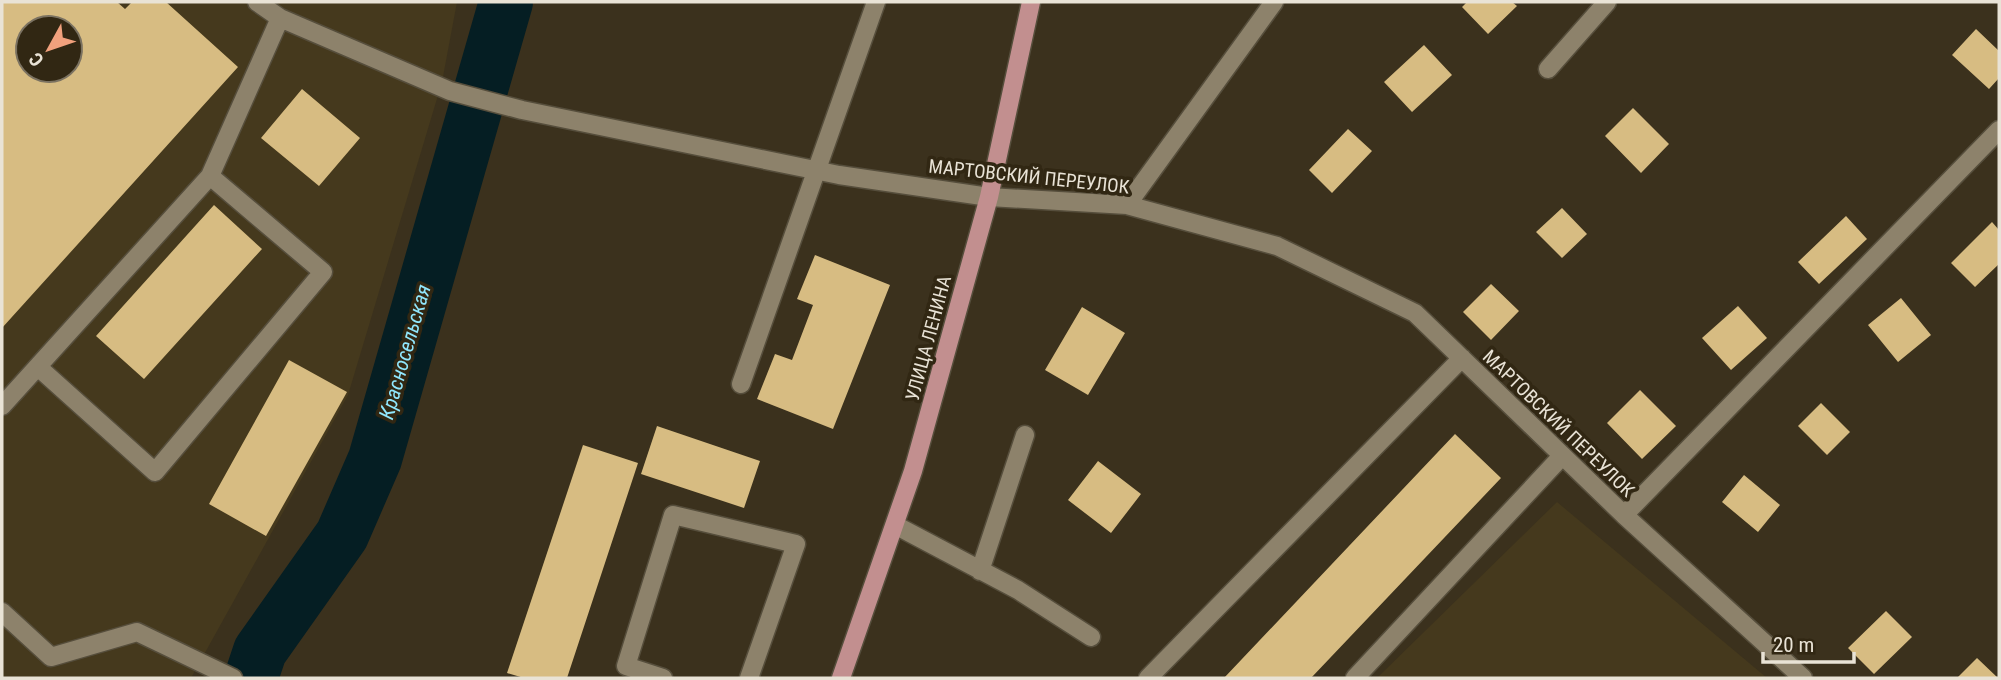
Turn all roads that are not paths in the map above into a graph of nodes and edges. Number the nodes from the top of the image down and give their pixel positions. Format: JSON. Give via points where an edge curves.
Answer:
{"nodes":[{"id":1,"x":257,"y":2,"type":"edge"},
{"id":2,"x":876,"y":2,"type":"edge"},
{"id":3,"x":1031,"y":2,"type":"edge"},
{"id":4,"x":1274,"y":2,"type":"edge"},
{"id":5,"x":1607,"y":2,"type":"edge"},
{"id":6,"x":280,"y":18,"type":"junction"},
{"id":7,"x":1548,"y":69,"type":"dead end"},
{"id":8,"x":1999,"y":130,"type":"edge"},
{"id":9,"x":817,"y":172,"type":"junction"},
{"id":10,"x":210,"y":176,"type":"junction"},
{"id":11,"x":989,"y":197,"type":"junction"},
{"id":12,"x":1127,"y":205,"type":"junction"},
{"id":13,"x":1462,"y":358,"type":"junction"},
{"id":14,"x":38,"y":367,"type":"junction"},
{"id":15,"x":741,"y":384,"type":"dead end"},
{"id":16,"x":2,"y":407,"type":"edge"},
{"id":17,"x":1025,"y":435,"type":"dead end"},
{"id":18,"x":1562,"y":456,"type":"junction"},
{"id":19,"x":1624,"y":515,"type":"junction"},
{"id":20,"x":895,"y":525,"type":"junction"},
{"id":21,"x":980,"y":571,"type":"junction"},
{"id":22,"x":2,"y":612,"type":"edge"},
{"id":23,"x":1091,"y":636,"type":"dead end"},
{"id":24,"x":233,"y":678,"type":"edge"},
{"id":25,"x":663,"y":678,"type":"edge"},
{"id":26,"x":750,"y":678,"type":"edge"},
{"id":27,"x":841,"y":678,"type":"edge"},
{"id":28,"x":1149,"y":678,"type":"edge"},
{"id":29,"x":1355,"y":678,"type":"edge"},
{"id":30,"x":1803,"y":678,"type":"edge"}],
"edges":[{"from":1,"to":6,"type":"street","name":"МАРТОВСКИЙ ПЕРЕУЛОК"},
{"from":2,"to":9,"type":"street"},
{"from":3,"to":11,"type":"main road","name":"УЛИЦА ЛЕНИНА"},
{"from":4,"to":12,"type":"street"},
{"from":5,"to":7,"type":"street"},
{"from":6,"to":9,"type":"street","name":"МАРТОВСКИЙ ПЕРЕУЛОК","via":[[450,91]]},
{"from":6,"to":10,"type":"street"},
{"from":8,"to":19,"type":"street"},
{"from":9,"to":11,"type":"street","name":"МАРТОВСКИЙ ПЕРЕУЛОК"},
{"from":9,"to":15,"type":"street"},
{"from":10,"to":14,"type":"street"},
{"from":10,"to":14,"type":"street","via":[[323,271],[155,472]]},
{"from":11,"to":12,"type":"street","name":"МАРТОВСКИЙ ПЕРЕУЛОК"},
{"from":11,"to":20,"type":"main road","name":"УЛИЦА ЛЕНИНА"},
{"from":12,"to":13,"type":"street","name":"МАРТОВСКИЙ ПЕРЕУЛОК","via":[[1277,246],[1415,313]]},
{"from":13,"to":18,"type":"street","name":"МАРТОВСКИЙ ПЕРЕУЛОК"},
{"from":13,"to":28,"type":"street"},
{"from":14,"to":16,"type":"street"},
{"from":17,"to":21,"type":"street"},
{"from":18,"to":19,"type":"street","name":"МАРТОВСКИЙ ПЕРЕУЛОК"},
{"from":18,"to":29,"type":"street"},
{"from":19,"to":30,"type":"street","name":"МАРТОВСКИЙ ПЕРЕУЛОК"},
{"from":20,"to":21,"type":"street"},
{"from":20,"to":27,"type":"main road","name":"УЛИЦА ЛЕНИНА"},
{"from":21,"to":23,"type":"street"},
{"from":22,"to":24,"type":"street","via":[[51,657],[137,632]]},
{"from":25,"to":26,"type":"street","via":[[626,666],[673,515],[796,544]]}]}
